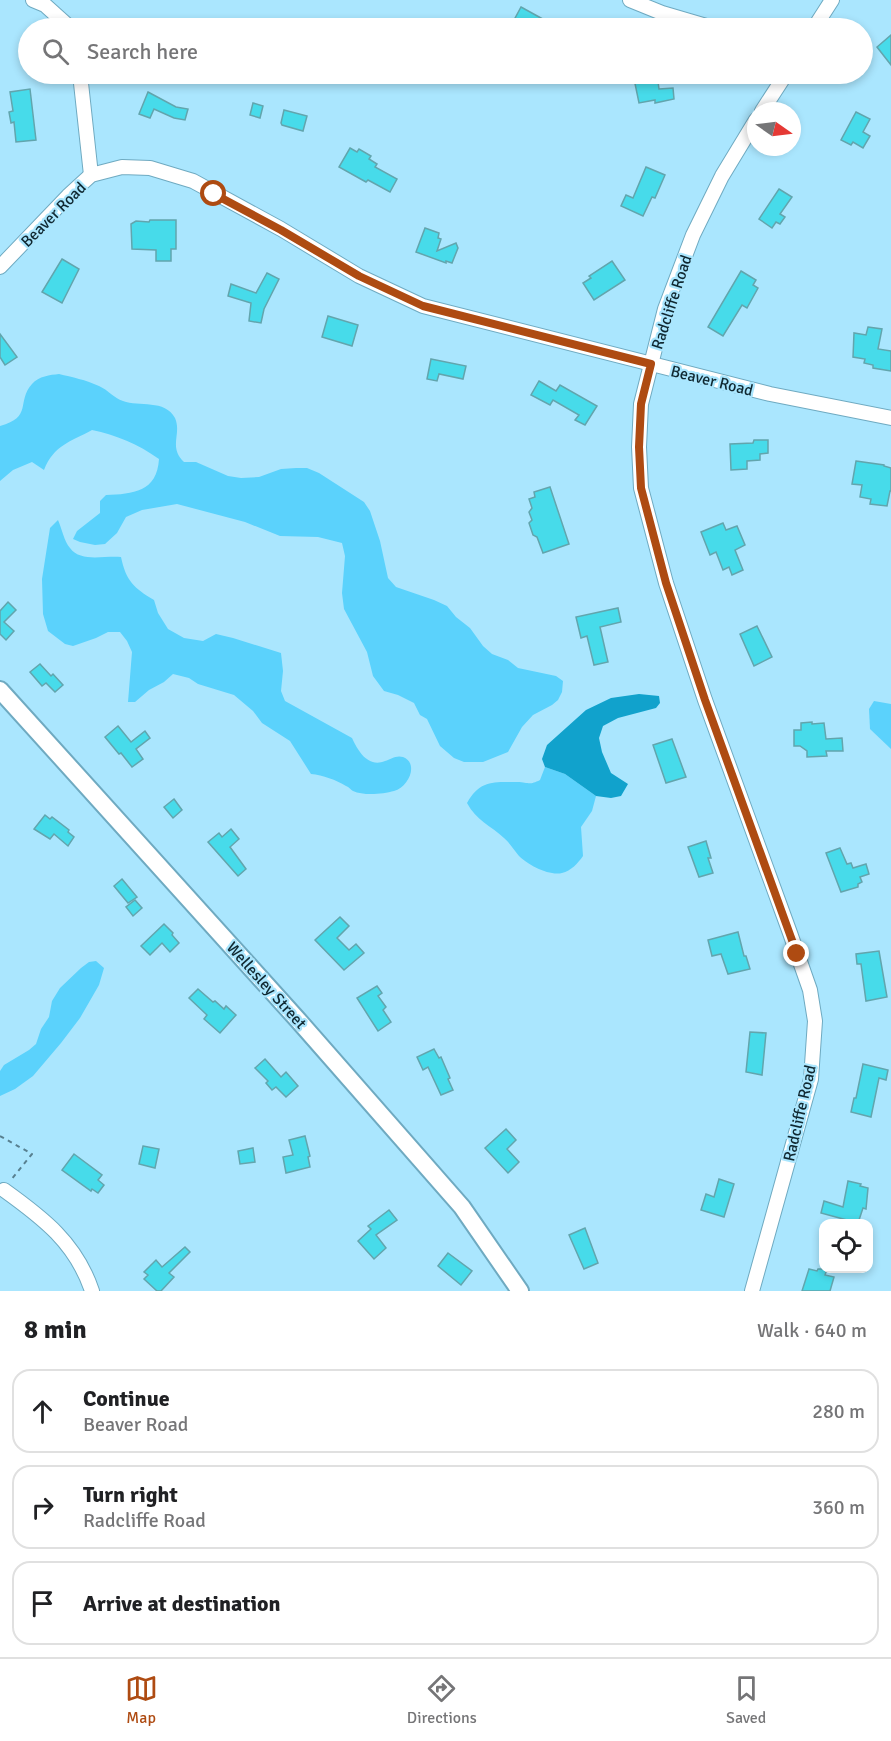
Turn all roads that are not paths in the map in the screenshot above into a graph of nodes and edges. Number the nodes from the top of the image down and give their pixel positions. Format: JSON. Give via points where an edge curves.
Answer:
{"nodes":[{"id":1,"x":33,"y":0,"type":"edge"},
{"id":2,"x":630,"y":0,"type":"edge"},
{"id":3,"x":832,"y":0,"type":"edge"},
{"id":4,"x":59,"y":18,"type":"edge"},
{"id":5,"x":679,"y":18,"type":"edge"},
{"id":6,"x":820,"y":18,"type":"edge"},
{"id":7,"x":81,"y":84,"type":"edge"},
{"id":8,"x":780,"y":84,"type":"edge"},
{"id":9,"x":768,"y":102,"type":"edge"},
{"id":10,"x":747,"y":135,"type":"edge"},
{"id":11,"x":91,"y":175,"type":"junction"},
{"id":12,"x":0,"y":267,"type":"edge"},
{"id":13,"x":651,"y":364,"type":"junction"},
{"id":14,"x":891,"y":418,"type":"edge"},
{"id":15,"x":0,"y":690,"type":"edge"},
{"id":16,"x":3,"y":1190,"type":"road end"},
{"id":17,"x":92,"y":1291,"type":"edge"},
{"id":18,"x":520,"y":1291,"type":"edge"},
{"id":19,"x":752,"y":1291,"type":"edge"}],
"edges":[{"from":1,"to":4,"type":"street"},
{"from":2,"to":5,"type":"street"},
{"from":3,"to":6,"type":"street"},
{"from":7,"to":11,"type":"street"},
{"from":8,"to":9,"type":"street"},
{"from":10,"to":13,"type":"street","name":"Radcliffe Road","via":[[693,235],[665,309]]},
{"from":11,"to":12,"type":"street","name":"Beaver Road"},
{"from":11,"to":13,"type":"street","name":"Beaver Road","via":[[122,167],[167,172],[193,182],[359,276],[423,306]]},
{"from":13,"to":14,"type":"street","name":"Beaver Road","via":[[770,394]]},
{"from":13,"to":19,"type":"street","name":"Radcliffe Road","via":[[641,404],[641,488],[666,583],[810,990],[815,1021],[811,1079]]},
{"from":15,"to":18,"type":"main road","name":"Wellesley Street","via":[[462,1207]]},
{"from":16,"to":17,"type":"street","via":[[66,1242]]}]}
